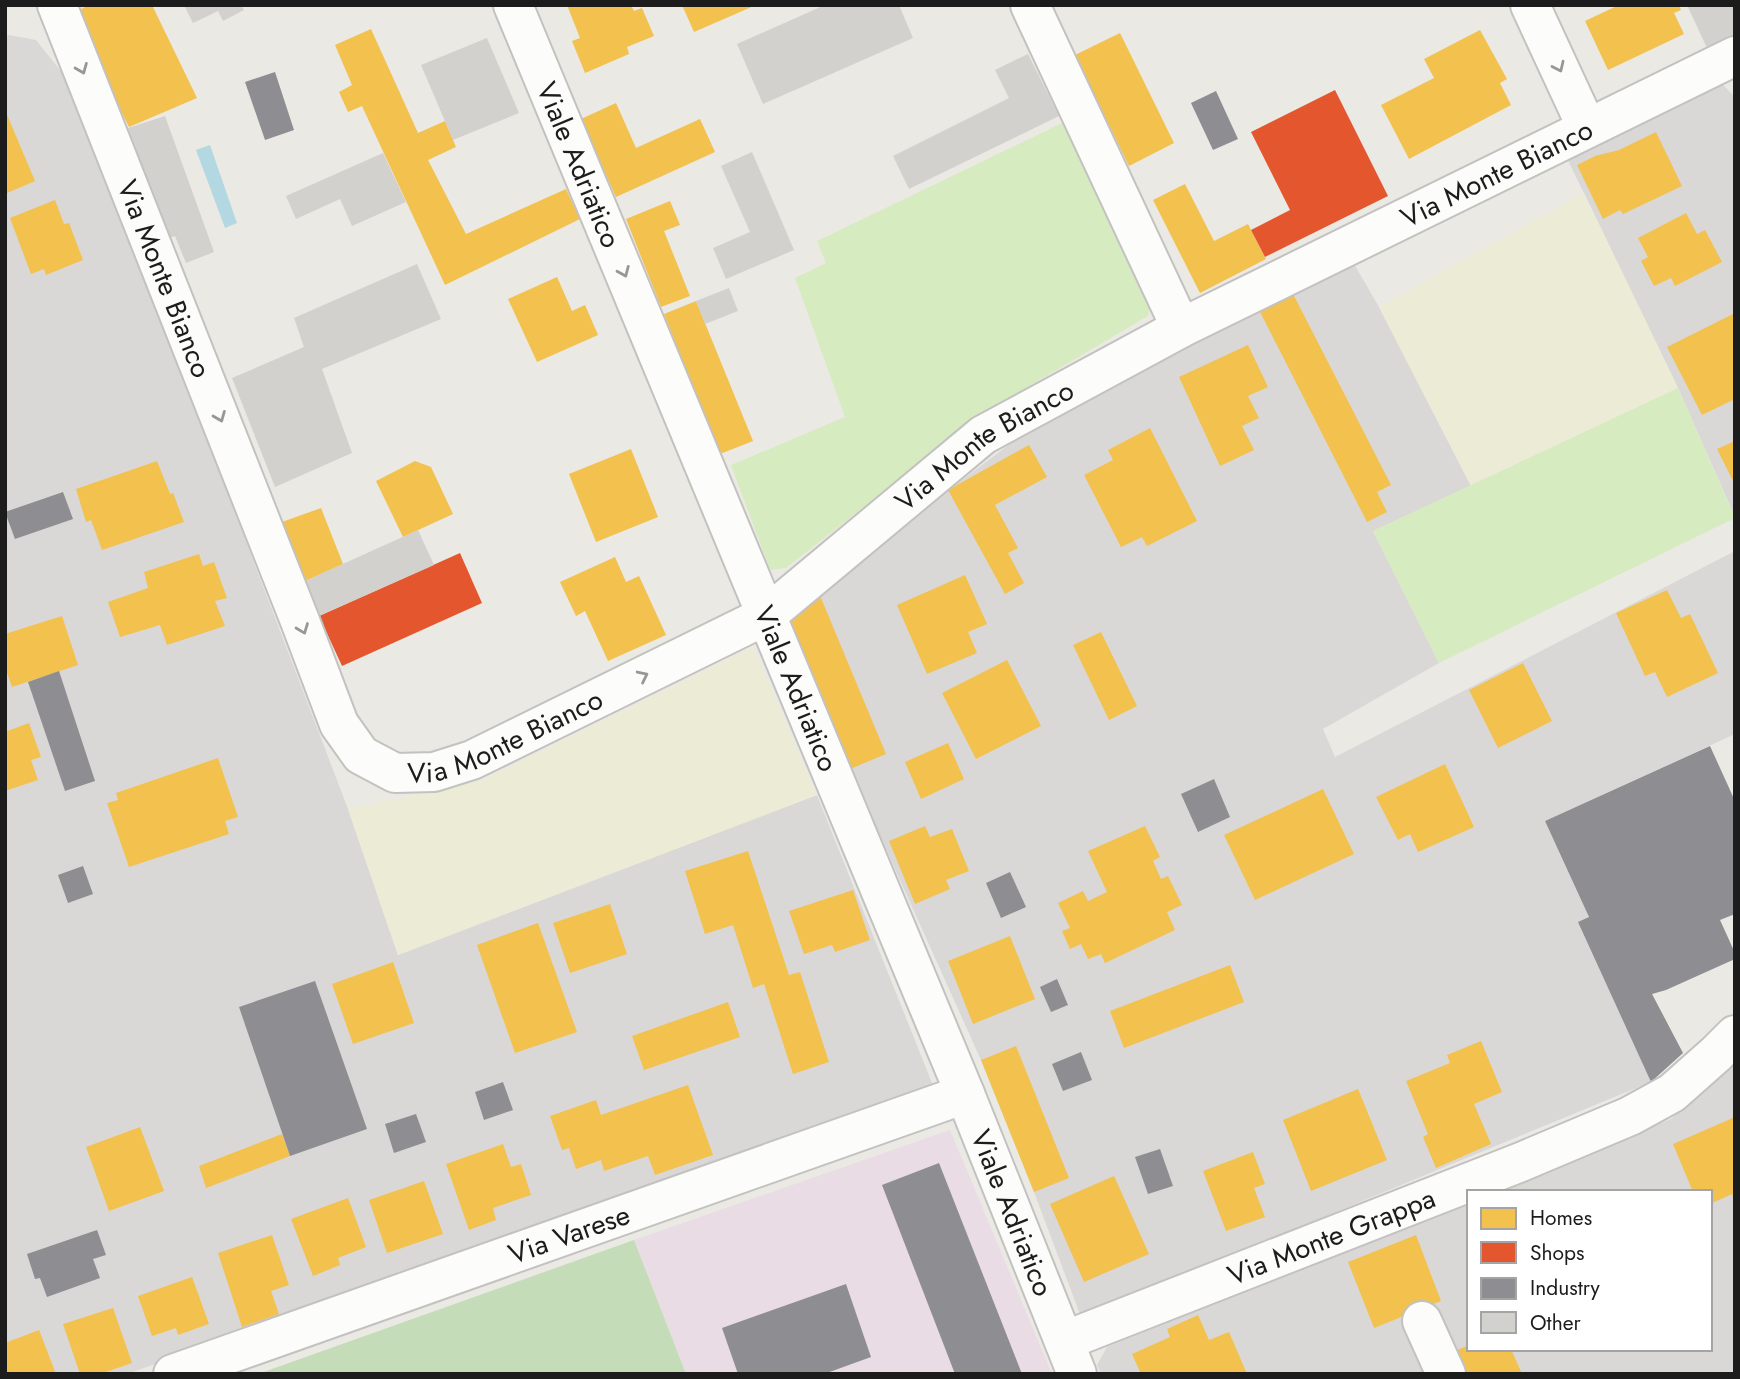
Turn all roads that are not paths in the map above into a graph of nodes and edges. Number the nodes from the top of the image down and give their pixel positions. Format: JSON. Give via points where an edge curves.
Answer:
{"nodes":[{"id":1,"x":57,"y":5,"type":"edge"},
{"id":2,"x":513,"y":5,"type":"edge"},
{"id":3,"x":1030,"y":5,"type":"edge"},
{"id":4,"x":1530,"y":5,"type":"edge"},
{"id":5,"x":1734,"y":58,"type":"edge"},
{"id":6,"x":1587,"y":128,"type":"junction"},
{"id":7,"x":1181,"y":328,"type":"junction"},
{"id":8,"x":767,"y":615,"type":"junction"},
{"id":9,"x":1735,"y":1035,"type":"edge"},
{"id":10,"x":965,"y":1094,"type":"junction"},
{"id":11,"x":1422,"y":1321,"type":"dead end"},
{"id":12,"x":1070,"y":1357,"type":"edge"},
{"id":13,"x":173,"y":1374,"type":"edge"},
{"id":14,"x":1446,"y":1374,"type":"edge"}],
"edges":[{"from":1,"to":8,"type":"street","name":"Via Monte Bianco","one_way":true,"via":[[339,724],[361,755],[395,773],[434,772],[472,760]]},
{"from":2,"to":8,"type":"street","name":"Viale Adriatico","one_way":true},
{"from":3,"to":7,"type":"street"},
{"from":4,"to":6,"type":"street","one_way":true},
{"from":5,"to":6,"type":"street","name":"Via Monte Bianco"},
{"from":6,"to":7,"type":"street","name":"Via Monte Bianco"},
{"from":7,"to":8,"type":"street","name":"Via Monte Bianco","via":[[983,435]]},
{"from":8,"to":10,"type":"street","name":"Viale Adriatico"},
{"from":9,"to":12,"type":"street","name":"Via Monte Grappa","via":[[1672,1093],[1630,1116]]},
{"from":10,"to":12,"type":"street","name":"Viale Adriatico"},
{"from":10,"to":13,"type":"street","name":"Via Varese"},
{"from":11,"to":14,"type":"street"}]}
